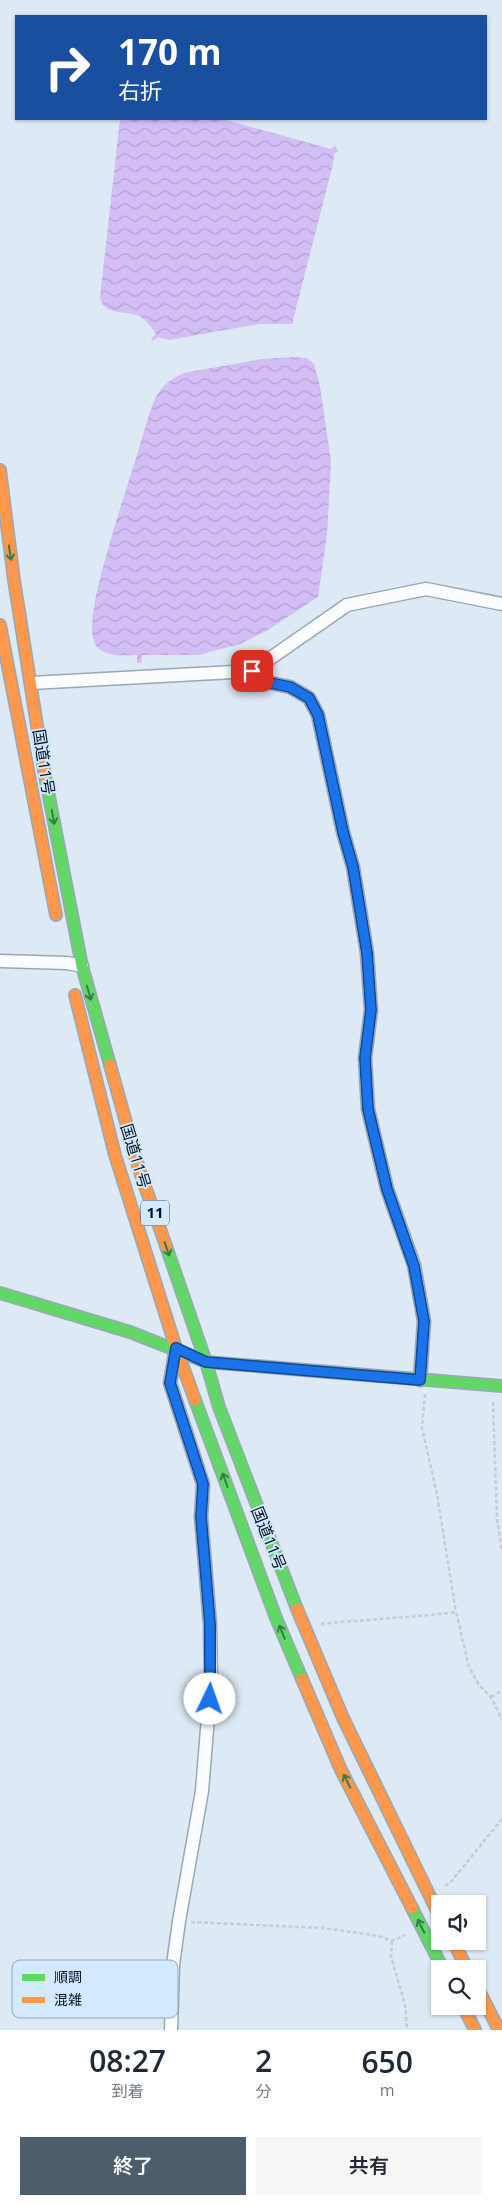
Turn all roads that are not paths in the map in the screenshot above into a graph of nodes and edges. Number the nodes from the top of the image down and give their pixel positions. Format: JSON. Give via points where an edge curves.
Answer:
{"nodes":[{"id":1,"x":0,"y":470,"type":"edge"},
{"id":2,"x":14,"y":580,"type":"junction"},
{"id":3,"x":0,"y":582,"type":"edge"},
{"id":4,"x":502,"y":604,"type":"edge"},
{"id":5,"x":0,"y":625,"type":"edge"},
{"id":6,"x":252,"y":671,"type":"junction"},
{"id":7,"x":31,"y":683,"type":"junction"},
{"id":8,"x":59,"y":926,"type":"dead end"},
{"id":9,"x":0,"y":961,"type":"edge"},
{"id":10,"x":82,"y":966,"type":"junction"},
{"id":11,"x":68,"y":968,"type":"junction"},
{"id":12,"x":0,"y":1293,"type":"edge"},
{"id":13,"x":176,"y":1348,"type":"junction"},
{"id":14,"x":206,"y":1362,"type":"junction"},
{"id":15,"x":423,"y":1380,"type":"junction"},
{"id":16,"x":497,"y":1385,"type":"edge"},
{"id":17,"x":431,"y":1900,"type":"edge"},
{"id":18,"x":174,"y":1960,"type":"edge"},
{"id":19,"x":438,"y":1960,"type":"edge"},
{"id":20,"x":486,"y":2005,"type":"edge"},
{"id":21,"x":468,"y":2015,"type":"edge"},
{"id":22,"x":475,"y":2030,"type":"edge"},
{"id":23,"x":499,"y":2030,"type":"edge"}],
"edges":[{"from":1,"to":2,"type":"main road","name":"国道11号","number":"11","one_way":true},
{"from":2,"to":3,"type":"street"},
{"from":2,"to":7,"type":"main road","name":"国道11号","number":"11"},
{"from":4,"to":6,"type":"street","via":[[426,589],[347,605]]},
{"from":5,"to":8,"type":"main road","name":"国道11号"},
{"from":6,"to":7,"type":"street"},
{"from":6,"to":15,"type":"street","via":[[266,682],[290,687],[309,698],[318,715],[353,867],[367,953],[371,1010],[365,1058],[368,1109],[387,1189],[414,1266],[424,1321]]},
{"from":7,"to":10,"type":"main road","name":"国道11号","number":"11","one_way":true,"via":[[52,816]]},
{"from":9,"to":11,"type":"street"},
{"from":10,"to":11,"type":"street"},
{"from":10,"to":14,"type":"main road","name":"国道11号","number":"11","one_way":true,"via":[[139,1169]]},
{"from":11,"to":13,"type":"main road","name":"国道11号","number":"11","via":[[115,1155]]},
{"from":12,"to":13,"type":"main road","via":[[63,1310]]},
{"from":13,"to":14,"type":"main road"},
{"from":13,"to":18,"type":"street","via":[[170,1383],[203,1484],[201,1517],[211,1680],[202,1791]]},
{"from":19,"to":13,"type":"main road","name":"国道11号","number":"11","one_way":true,"via":[[341,1770],[276,1618]]},
{"from":14,"to":15,"type":"main road"},
{"from":14,"to":17,"type":"main road","name":"国道11号","number":"11","via":[[219,1407],[303,1626],[343,1718]]},
{"from":15,"to":16,"type":"main road"},
{"from":20,"to":23,"type":"main road"},
{"from":21,"to":22,"type":"main road"}]}
